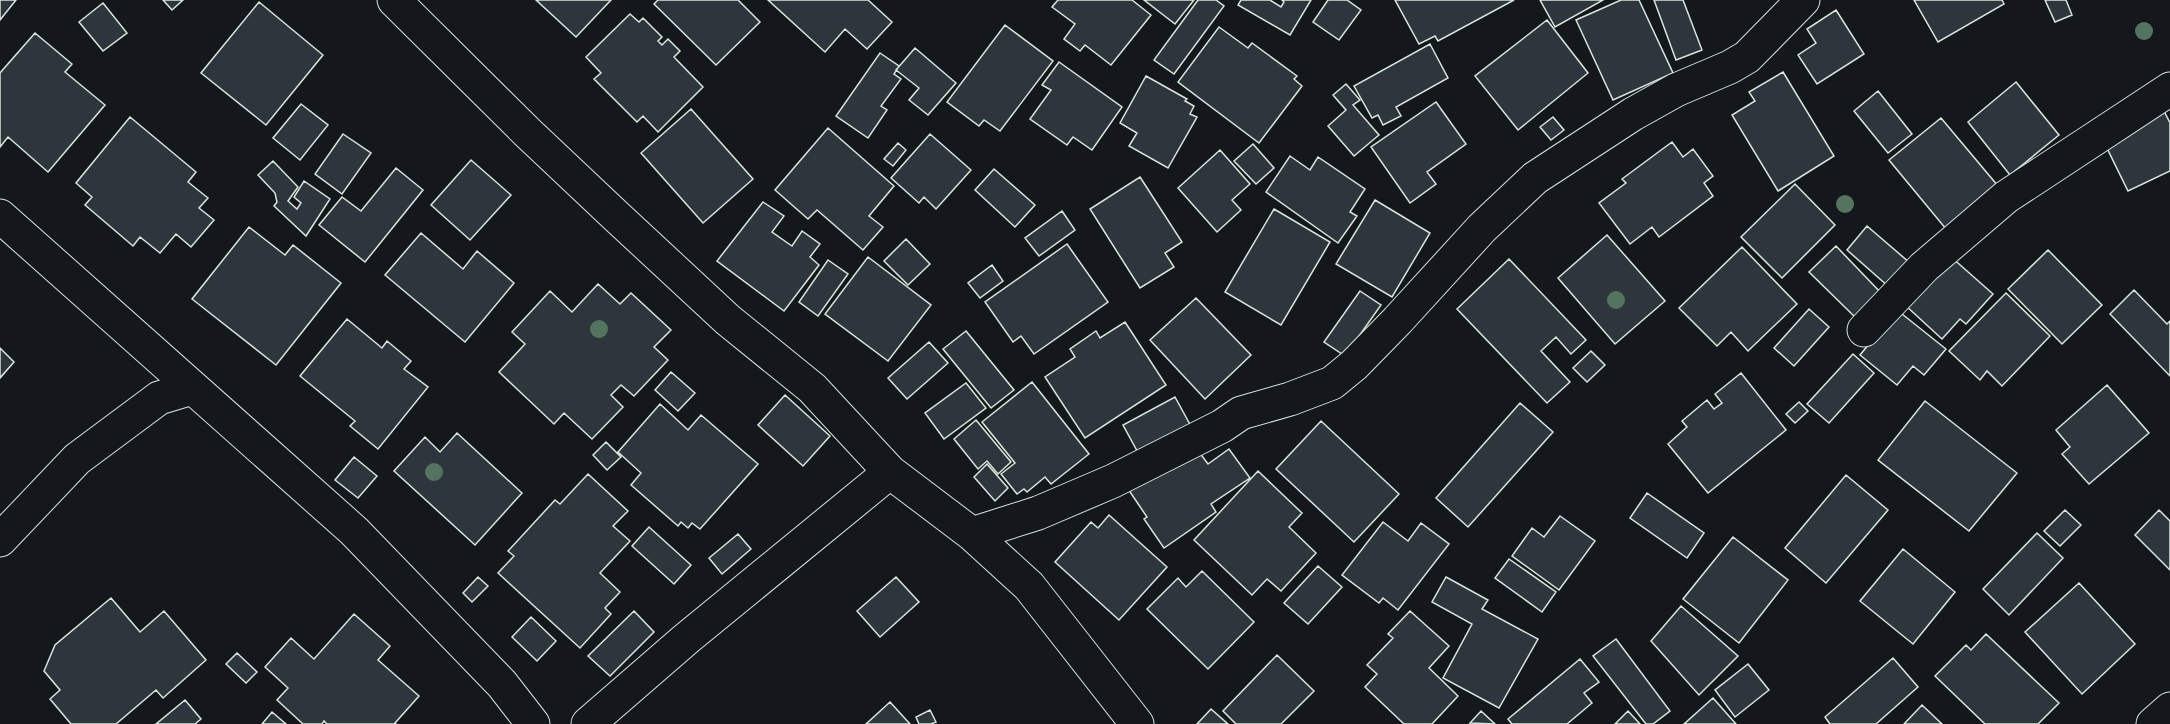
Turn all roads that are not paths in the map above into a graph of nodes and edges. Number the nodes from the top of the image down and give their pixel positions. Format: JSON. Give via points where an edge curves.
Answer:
{"nodes":[{"id":1,"x":394,"y":0,"type":"edge"},
{"id":2,"x":1803,"y":0,"type":"edge"},
{"id":3,"x":2170,"y":89,"type":"edge"},
{"id":4,"x":0,"y":216,"type":"edge"},
{"id":5,"x":1864,"y":330,"type":"dead end"},
{"id":6,"x":192,"y":388,"type":"junction"},
{"id":7,"x":890,"y":472,"type":"junction"},
{"id":8,"x":972,"y":534,"type":"junction"},
{"id":9,"x":0,"y":540,"type":"edge"},
{"id":10,"x":2170,"y":709,"type":"edge"},
{"id":11,"x":534,"y":724,"type":"edge"},
{"id":12,"x":588,"y":724,"type":"edge"},
{"id":13,"x":1137,"y":724,"type":"edge"},
{"id":14,"x":2153,"y":724,"type":"edge"}],
"edges":[{"from":1,"to":7,"type":"street","via":[[624,224],[728,320],[812,388]]},
{"from":2,"to":8,"type":"street","via":[[1747,57],[1676,90],[1535,178],[1482,228],[1376,343],[1332,382],[1240,413],[1113,482],[1038,513]]},
{"from":3,"to":5,"type":"street","via":[[2006,197],[1924,267]]},
{"from":4,"to":6,"type":"street"},
{"from":6,"to":9,"type":"street","via":[[159,398],[77,459]]},
{"from":6,"to":11,"type":"street","via":[[354,531],[502,684]]},
{"from":7,"to":8,"type":"street"},
{"from":7,"to":12,"type":"street"},
{"from":8,"to":13,"type":"street","via":[[1029,586]]},
{"from":10,"to":14,"type":"street"}]}
